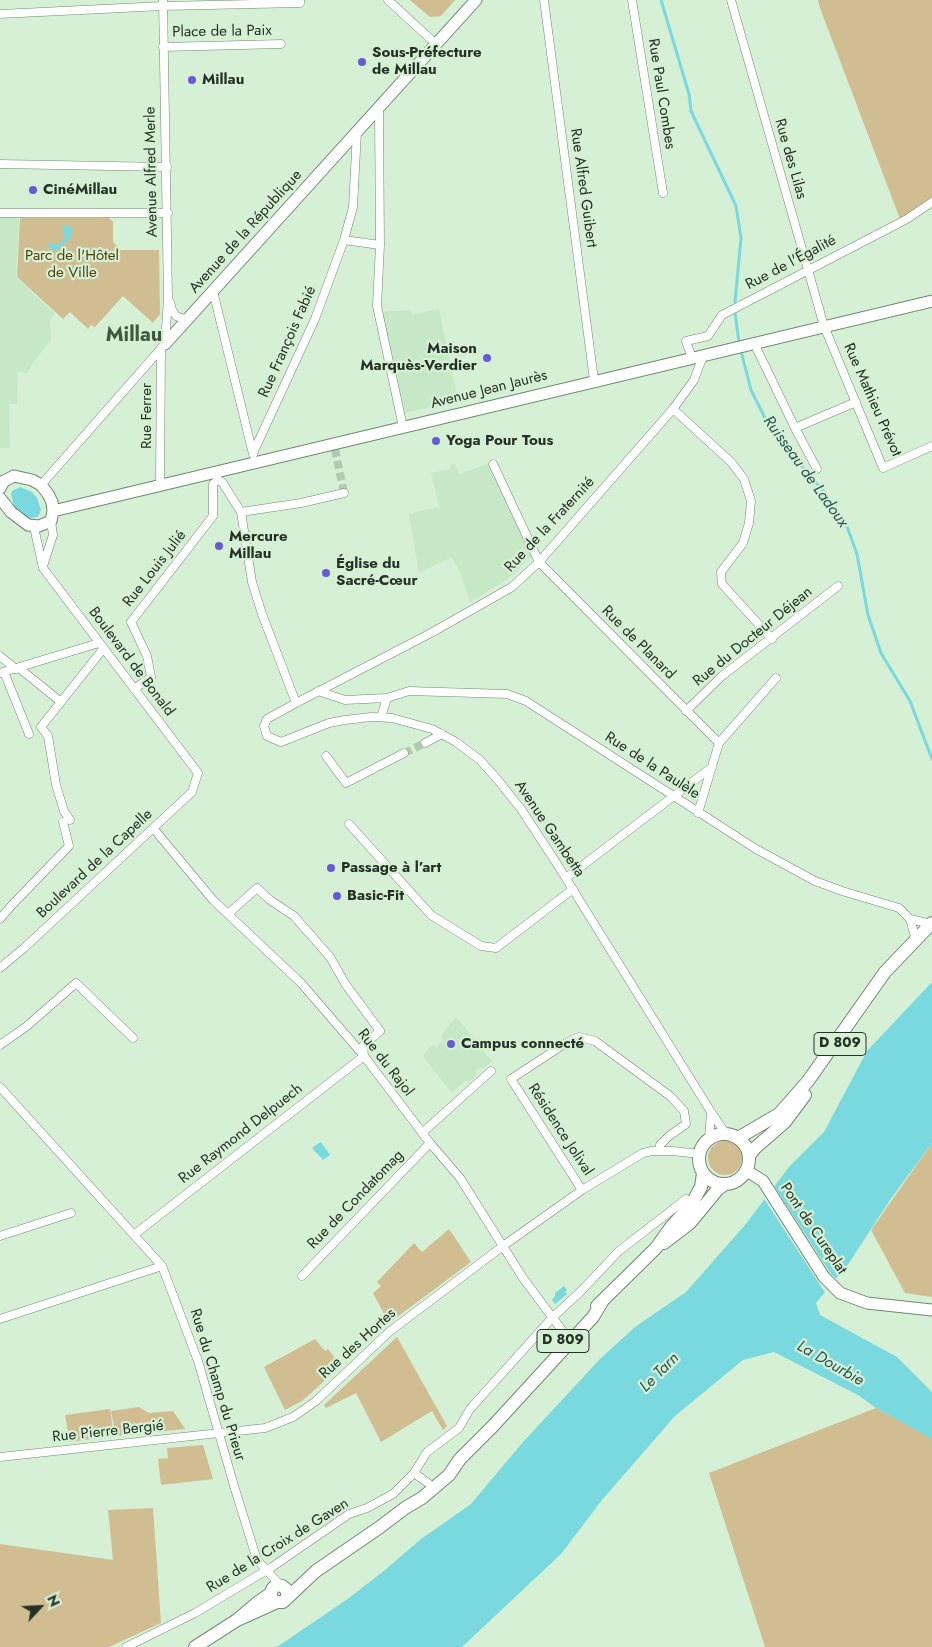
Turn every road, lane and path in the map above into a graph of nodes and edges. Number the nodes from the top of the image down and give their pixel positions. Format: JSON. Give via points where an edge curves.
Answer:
{"nodes":[{"id":1,"x":300,"y":0,"type":"edge"},
{"id":2,"x":388,"y":0,"type":"edge"},
{"id":3,"x":476,"y":0,"type":"edge"},
{"id":4,"x":544,"y":0,"type":"edge"},
{"id":5,"x":632,"y":0,"type":"edge"},
{"id":6,"x":731,"y":0,"type":"edge"},
{"id":7,"x":163,"y":3,"type":"edge"},
{"id":8,"x":0,"y":14,"type":"edge"},
{"id":9,"x":281,"y":44,"type":"dead end"},
{"id":10,"x":436,"y":45,"type":"junction"},
{"id":11,"x":163,"y":47,"type":"junction"},
{"id":12,"x":379,"y":109,"type":"junction"},
{"id":13,"x":357,"y":132,"type":"junction"},
{"id":14,"x":0,"y":164,"type":"edge"},
{"id":15,"x":167,"y":167,"type":"junction"},
{"id":16,"x":663,"y":193,"type":"dead end"},
{"id":17,"x":932,"y":202,"type":"edge"},
{"id":18,"x":0,"y":213,"type":"edge"},
{"id":19,"x":168,"y":213,"type":"junction"},
{"id":20,"x":344,"y":240,"type":"junction"},
{"id":21,"x":380,"y":245,"type":"junction"},
{"id":22,"x":807,"y":269,"type":"junction"},
{"id":23,"x":213,"y":291,"type":"junction"},
{"id":24,"x":168,"y":298,"type":"junction"},
{"id":25,"x":932,"y":301,"type":"edge"},
{"id":26,"x":187,"y":320,"type":"junction"},
{"id":27,"x":824,"y":326,"type":"junction"},
{"id":28,"x":754,"y":343,"type":"junction"},
{"id":29,"x":163,"y":346,"type":"junction"},
{"id":30,"x":697,"y":357,"type":"junction"},
{"id":31,"x":594,"y":380,"type":"junction"},
{"id":32,"x":856,"y":402,"type":"junction"},
{"id":33,"x":673,"y":409,"type":"junction"},
{"id":34,"x":403,"y":427,"type":"junction"},
{"id":35,"x":795,"y":428,"type":"junction"},
{"id":36,"x":932,"y":446,"type":"edge"},
{"id":37,"x":254,"y":458,"type":"junction"},
{"id":38,"x":492,"y":464,"type":"dead end"},
{"id":39,"x":817,"y":469,"type":"dead end"},
{"id":40,"x":217,"y":476,"type":"junction"},
{"id":41,"x":4,"y":479,"type":"edge"},
{"id":42,"x":41,"y":485,"type":"junction"},
{"id":43,"x":160,"y":485,"type":"junction"},
{"id":44,"x":0,"y":488,"type":"edge"},
{"id":45,"x":344,"y":493,"type":"dead end"},
{"id":46,"x":0,"y":498,"type":"edge"},
{"id":47,"x":241,"y":512,"type":"junction"},
{"id":48,"x":52,"y":516,"type":"junction"},
{"id":49,"x":34,"y":527,"type":"junction"},
{"id":50,"x":539,"y":562,"type":"junction"},
{"id":51,"x":43,"y":568,"type":"junction"},
{"id":52,"x":838,"y":586,"type":"dead end"},
{"id":53,"x":772,"y":639,"type":"junction"},
{"id":54,"x":101,"y":646,"type":"junction"},
{"id":55,"x":0,"y":656,"type":"edge"},
{"id":56,"x":18,"y":668,"type":"junction"},
{"id":57,"x":2,"y":673,"type":"edge"},
{"id":58,"x":776,"y":678,"type":"dead end"},
{"id":59,"x":134,"y":689,"type":"junction"},
{"id":60,"x":318,"y":691,"type":"junction"},
{"id":61,"x":387,"y":698,"type":"junction"},
{"id":62,"x":61,"y":702,"type":"junction"},
{"id":63,"x":296,"y":702,"type":"junction"},
{"id":64,"x":686,"y":711,"type":"junction"},
{"id":65,"x":381,"y":717,"type":"junction"},
{"id":66,"x":29,"y":734,"type":"dead end"},
{"id":67,"x":442,"y":734,"type":"junction"},
{"id":68,"x":267,"y":736,"type":"joint"},
{"id":69,"x":425,"y":743,"type":"tunnel mouth"},
{"id":70,"x":719,"y":743,"type":"junction"},
{"id":71,"x":404,"y":754,"type":"tunnel mouth"},
{"id":72,"x":326,"y":756,"type":"dead end"},
{"id":73,"x":712,"y":767,"type":"junction"},
{"id":74,"x":198,"y":773,"type":"joint"},
{"id":75,"x":674,"y":797,"type":"junction"},
{"id":76,"x":698,"y":812,"type":"junction"},
{"id":77,"x":350,"y":824,"type":"dead end"},
{"id":78,"x":153,"y":828,"type":"junction"},
{"id":79,"x":566,"y":878,"type":"junction"},
{"id":80,"x":574,"y":889,"type":"junction"},
{"id":81,"x":228,"y":914,"type":"junction"},
{"id":82,"x":0,"y":919,"type":"edge"},
{"id":83,"x":910,"y":919,"type":"junction"},
{"id":84,"x":932,"y":927,"type":"edge"},
{"id":85,"x":911,"y":945,"type":"junction"},
{"id":86,"x":0,"y":968,"type":"edge"},
{"id":87,"x":133,"y":1038,"type":"dead end"},
{"id":88,"x":0,"y":1045,"type":"edge"},
{"id":89,"x":364,"y":1056,"type":"junction"},
{"id":90,"x":491,"y":1071,"type":"dead end"},
{"id":91,"x":0,"y":1087,"type":"edge"},
{"id":92,"x":711,"y":1112,"type":"junction"},
{"id":93,"x":422,"y":1133,"type":"junction"},
{"id":94,"x":732,"y":1136,"type":"junction"},
{"id":95,"x":709,"y":1139,"type":"junction"},
{"id":96,"x":430,"y":1143,"type":"junction"},
{"id":97,"x":660,"y":1151,"type":"junction"},
{"id":98,"x":700,"y":1154,"type":"junction"},
{"id":99,"x":750,"y":1156,"type":"junction"},
{"id":100,"x":747,"y":1171,"type":"junction"},
{"id":101,"x":703,"y":1173,"type":"junction"},
{"id":102,"x":724,"y":1185,"type":"junction"},
{"id":103,"x":582,"y":1190,"type":"junction"},
{"id":104,"x":686,"y":1199,"type":"dead end"},
{"id":105,"x":71,"y":1213,"type":"dead end"},
{"id":106,"x":135,"y":1234,"type":"junction"},
{"id":107,"x":0,"y":1236,"type":"edge"},
{"id":108,"x":503,"y":1246,"type":"junction"},
{"id":109,"x":656,"y":1248,"type":"junction"},
{"id":110,"x":162,"y":1266,"type":"junction"},
{"id":111,"x":302,"y":1276,"type":"dead end"},
{"id":112,"x":602,"y":1302,"type":"junction"},
{"id":113,"x":932,"y":1310,"type":"edge"},
{"id":114,"x":552,"y":1318,"type":"junction"},
{"id":115,"x":0,"y":1319,"type":"edge"},
{"id":116,"x":567,"y":1337,"type":"junction"},
{"id":117,"x":529,"y":1386,"type":"junction"},
{"id":118,"x":219,"y":1434,"type":"junction"},
{"id":119,"x":0,"y":1457,"type":"edge"},
{"id":120,"x":460,"y":1459,"type":"junction"},
{"id":121,"x":414,"y":1473,"type":"junction"},
{"id":122,"x":428,"y":1483,"type":"junction"},
{"id":123,"x":405,"y":1508,"type":"junction"},
{"id":124,"x":265,"y":1570,"type":"junction"},
{"id":125,"x":278,"y":1593,"type":"junction"},
{"id":126,"x":126,"y":1647,"type":"edge"},
{"id":127,"x":195,"y":1647,"type":"edge"}],
"edges":[{"from":1,"to":7,"type":"street","via":[[300,3]]},
{"from":2,"to":10,"type":"street"},
{"from":3,"to":10,"type":"main road","name":"Avenue de la République"},
{"from":4,"to":31,"type":"street","name":"Rue Alfred Guibert"},
{"from":5,"to":16,"type":"street","name":"Rue Paul Combes"},
{"from":6,"to":22,"type":"street","name":"Rue des Lilas"},
{"from":7,"to":8,"type":"street"},
{"from":7,"to":11,"type":"street","name":"Avenue Alfred Merle"},
{"from":9,"to":11,"type":"street","name":"Place de la Paix"},
{"from":10,"to":12,"type":"main road","name":"Avenue de la République"},
{"from":11,"to":15,"type":"street","name":"Avenue Alfred Merle"},
{"from":12,"to":13,"type":"main road","name":"Avenue de la République"},
{"from":12,"to":21,"type":"street"},
{"from":13,"to":20,"type":"street","name":"Rue François Fabié","via":[[354,207]]},
{"from":13,"to":23,"type":"main road","name":"Avenue de la République"},
{"from":14,"to":15,"type":"street"},
{"from":15,"to":19,"type":"street","name":"Avenue Alfred Merle"},
{"from":17,"to":22,"type":"street","name":"Rue de l'Égalité","via":[[907,219]]},
{"from":18,"to":19,"type":"street"},
{"from":19,"to":24,"type":"street","name":"Avenue Alfred Merle"},
{"from":20,"to":21,"type":"street"},
{"from":20,"to":37,"type":"street","name":"Rue François Fabié","via":[[315,319]]},
{"from":21,"to":34,"type":"street","via":[[377,306]]},
{"from":22,"to":27,"type":"street","name":"Rue des Lilas"},
{"from":22,"to":30,"type":"street","name":"Rue de l'Égalité","via":[[722,315],[708,336],[686,341]]},
{"from":23,"to":26,"type":"main road","name":"Avenue de la République"},
{"from":23,"to":37,"type":"street"},
{"from":24,"to":26,"type":"street","via":[[176,316]]},
{"from":24,"to":29,"type":"street","name":"Avenue Alfred Merle"},
{"from":25,"to":27,"type":"main road","name":"Avenue Jean Jaurès"},
{"from":26,"to":29,"type":"main road","name":"Avenue de la République"},
{"from":27,"to":28,"type":"main road","name":"Avenue Jean Jaurès"},
{"from":27,"to":32,"type":"street","name":"Rue Mathieu Prévot"},
{"from":28,"to":30,"type":"main road","name":"Avenue Jean Jaurès"},
{"from":28,"to":35,"type":"street"},
{"from":29,"to":42,"type":"street","name":"Avenue de la République"},
{"from":29,"to":43,"type":"street","name":"Rue Ferrer"},
{"from":30,"to":31,"type":"main road","name":"Avenue Jean Jaurès"},
{"from":30,"to":33,"type":"street","name":"Rue de la Fraternité","via":[[694,380]]},
{"from":31,"to":34,"type":"main road","name":"Avenue Jean Jaurès"},
{"from":32,"to":35,"type":"street"},
{"from":32,"to":36,"type":"street","name":"Rue Mathieu Prévot","via":[[884,468]]},
{"from":33,"to":50,"type":"street","name":"Rue de la Fraternité"},
{"from":33,"to":53,"type":"street","via":[[731,462],[744,479],[751,501],[749,523],[743,543],[721,572],[722,584]]},
{"from":34,"to":37,"type":"main road","name":"Avenue Jean Jaurès","via":[[334,446]]},
{"from":35,"to":39,"type":"street"},
{"from":37,"to":40,"type":"main road","name":"Avenue Jean Jaurès"},
{"from":38,"to":50,"type":"street","name":"Rue de Planard"},
{"from":40,"to":43,"type":"main road","name":"Avenue Jean Jaurès"},
{"from":40,"to":47,"type":"street"},
{"from":40,"to":59,"type":"street","name":"Rue Louis Julié","via":[[213,484],[213,516],[131,622],[151,677]]},
{"from":41,"to":42,"type":"main road","via":[[23,477]]},
{"from":41,"to":44,"type":"main road"},
{"from":42,"to":48,"type":"main road","via":[[52,502]]},
{"from":43,"to":48,"type":"main road","name":"Avenue Jean Jaurès"},
{"from":45,"to":47,"type":"street"},
{"from":46,"to":49,"type":"main road","via":[[20,520]]},
{"from":47,"to":63,"type":"street","via":[[252,582]]},
{"from":48,"to":49,"type":"main road","name":"Avenue Jean Jaurès"},
{"from":48,"to":51,"type":"street","via":[[53,535]]},
{"from":49,"to":51,"type":"street","name":"Boulevard de Bonald"},
{"from":50,"to":60,"type":"street","name":"Rue de la Fraternité","via":[[512,587]]},
{"from":50,"to":64,"type":"street","name":"Rue de Planard"},
{"from":51,"to":54,"type":"street","name":"Boulevard de Bonald"},
{"from":52,"to":53,"type":"street","name":"Rue du Docteur Déjean"},
{"from":53,"to":64,"type":"street","name":"Rue du Docteur Déjean","via":[[722,676]]},
{"from":54,"to":56,"type":"street"},
{"from":54,"to":59,"type":"street","name":"Boulevard de Bonald"},
{"from":54,"to":62,"type":"street"},
{"from":55,"to":56,"type":"street"},
{"from":56,"to":57,"type":"street"},
{"from":56,"to":62,"type":"street"},
{"from":57,"to":66,"type":"street"},
{"from":58,"to":70,"type":"street"},
{"from":59,"to":74,"type":"street","name":"Boulevard de Bonald"},
{"from":60,"to":61,"type":"street","name":"Rue de la Paulèle","via":[[345,700]]},
{"from":60,"to":63,"type":"street","name":"Rue de la Fraternité"},
{"from":61,"to":65,"type":"street"},
{"from":61,"to":75,"type":"street","name":"Rue de la Paulèle","via":[[409,691],[506,694],[526,701]]},
{"from":62,"to":82,"type":"street","via":[[41,727],[48,736],[69,846]]},
{"from":63,"to":68,"type":"street","name":"Rue de la Fraternité","via":[[267,719],[264,726]]},
{"from":64,"to":70,"type":"street","name":"Rue de Planard"},
{"from":65,"to":67,"type":"street","name":"Avenue Gambetta","via":[[420,725]]},
{"from":65,"to":68,"type":"street","name":"Avenue Gambetta","via":[[329,724],[281,742]]},
{"from":67,"to":69,"type":"street"},
{"from":67,"to":79,"type":"street","name":"Avenue Gambetta","via":[[480,760],[498,779]]},
{"from":70,"to":73,"type":"street"},
{"from":71,"to":72,"type":"street","via":[[346,783]]},
{"from":73,"to":75,"type":"street"},
{"from":73,"to":76,"type":"street"},
{"from":74,"to":78,"type":"street","name":"Boulevard de la Capelle","via":[[192,792]]},
{"from":75,"to":76,"type":"street","name":"Rue de la Paulèle"},
{"from":75,"to":79,"type":"street"},
{"from":76,"to":83,"type":"street","name":"Rue de la Paulèle","via":[[815,881],[899,908]]},
{"from":77,"to":80,"type":"street","via":[[431,915],[481,946],[496,948]]},
{"from":78,"to":81,"type":"street","name":"Rue du Rajol"},
{"from":78,"to":86,"type":"street","name":"Boulevard de la Capelle"},
{"from":79,"to":80,"type":"street","name":"Avenue Gambetta"},
{"from":80,"to":92,"type":"street","name":"Avenue Gambetta"},
{"from":81,"to":89,"type":"street","name":"Rue du Rajol","via":[[301,983]]},
{"from":81,"to":89,"type":"street","via":[[256,888],[294,916],[330,957],[380,1031],[363,1046]]},
{"from":83,"to":84,"type":"street","name":"Rue de la Paulèle"},
{"from":83,"to":85,"type":"street","via":[[915,936]]},
{"from":84,"to":85,"type":"main road","number":"D 809"},
{"from":84,"to":99,"type":"main road","number":"D 809","via":[[873,998],[799,1104]]},
{"from":85,"to":94,"type":"main road","number":"D 809","via":[[885,972],[808,1081],[780,1114]]},
{"from":87,"to":88,"type":"street","via":[[76,983]]},
{"from":89,"to":93,"type":"street","name":"Rue du Rajol"},
{"from":89,"to":106,"type":"street","name":"Rue Raymond Delpuech"},
{"from":90,"to":93,"type":"street"},
{"from":91,"to":106,"type":"street","name":"Rue du Champ du Prieur"},
{"from":92,"to":94,"type":"street","name":"Avenue Gambetta"},
{"from":92,"to":95,"type":"street"},
{"from":93,"to":96,"type":"street","name":"Rue du Rajol"},
{"from":94,"to":95,"type":"main road","via":[[717,1135]]},
{"from":94,"to":99,"type":"main road","via":[[746,1146]]},
{"from":95,"to":98,"type":"main road"},
{"from":96,"to":108,"type":"street","name":"Rue du Rajol","via":[[460,1178]]},
{"from":96,"to":111,"type":"street","name":"Rue de Condatomag"},
{"from":97,"to":98,"type":"street","name":"Rue des Hortes"},
{"from":97,"to":103,"type":"street","name":"Rue des Hortes","via":[[644,1153]]},
{"from":97,"to":103,"type":"street","name":"Résidence Jolival","via":[[660,1145],[686,1124],[684,1112],[670,1096],[595,1041],[579,1037],[566,1043],[511,1079]]},
{"from":98,"to":101,"type":"main road"},
{"from":99,"to":100,"type":"main road"},
{"from":100,"to":102,"type":"main road","via":[[738,1181]]},
{"from":100,"to":113,"type":"main road","name":"Pont de Cureplat","via":[[763,1181],[824,1277],[840,1293],[867,1303]]},
{"from":101,"to":102,"type":"main road"},
{"from":101,"to":109,"type":"main road","number":"D 809","via":[[696,1197]]},
{"from":102,"to":109,"type":"main road","number":"D 809","via":[[690,1223]]},
{"from":103,"to":108,"type":"street","name":"Rue des Hortes"},
{"from":104,"to":114,"type":"street","name":"Rue de la Croix de Gaven","via":[[619,1251]]},
{"from":105,"to":107,"type":"street"},
{"from":106,"to":110,"type":"street","name":"Rue du Champ du Prieur"},
{"from":108,"to":114,"type":"street","name":"Rue du Rajol"},
{"from":108,"to":118,"type":"street","name":"Rue des Hortes","via":[[389,1332],[316,1401],[265,1428]]},
{"from":109,"to":112,"type":"main road","number":"D 809"},
{"from":110,"to":115,"type":"street"},
{"from":110,"to":118,"type":"street","name":"Rue du Champ du Prieur","via":[[198,1361]]},
{"from":112,"to":116,"type":"main road","number":"D 809","via":[[588,1312]]},
{"from":112,"to":117,"type":"main road","number":"D 809","via":[[593,1317]]},
{"from":114,"to":116,"type":"street","name":"Rue du Rajol"},
{"from":114,"to":121,"type":"street","name":"Rue de la Croix de Gaven","via":[[470,1409],[460,1428],[427,1452]]},
{"from":116,"to":117,"type":"main road","number":"D 809"},
{"from":117,"to":120,"type":"main road","number":"D 809"},
{"from":118,"to":119,"type":"street","name":"Rue Pierre Bergié"},
{"from":118,"to":124,"type":"street","name":"Rue du Champ du Prieur","via":[[257,1560]]},
{"from":120,"to":122,"type":"main road","number":"D 809"},
{"from":120,"to":123,"type":"main road","number":"D 809","via":[[449,1475]]},
{"from":121,"to":122,"type":"street"},
{"from":121,"to":124,"type":"street","name":"Rue de la Croix de Gaven","via":[[393,1494],[349,1514]]},
{"from":122,"to":123,"type":"main road","number":"D 809"},
{"from":123,"to":125,"type":"main road","number":"D 809","via":[[316,1572]]},
{"from":124,"to":125,"type":"street","name":"Rue du Champ du Prieur"},
{"from":124,"to":126,"type":"street","name":"Rue de la Croix de Gaven","via":[[195,1613]]},
{"from":125,"to":127,"type":"main road","number":"D 809","via":[[257,1603]]}]}
